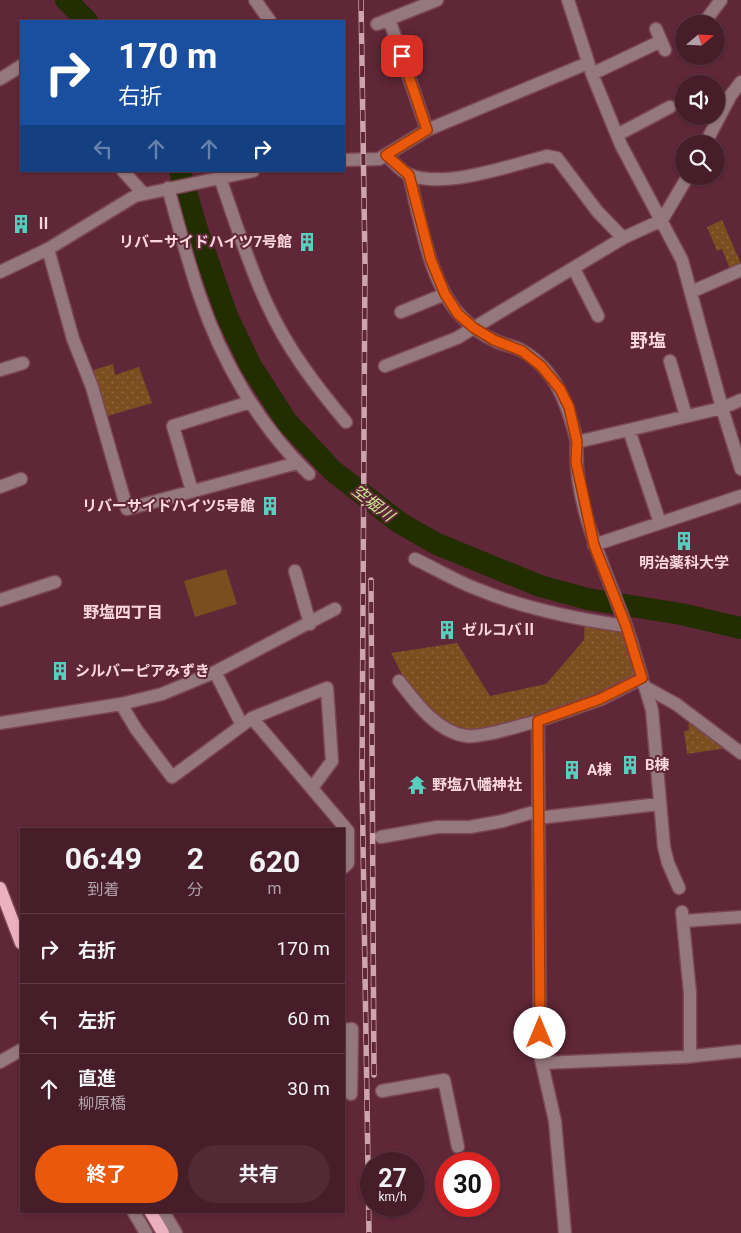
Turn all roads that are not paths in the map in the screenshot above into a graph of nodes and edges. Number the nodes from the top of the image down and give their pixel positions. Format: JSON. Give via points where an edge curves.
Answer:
{"nodes":[{"id":1,"x":255,"y":0,"type":"edge"},
{"id":2,"x":436,"y":0,"type":"edge"},
{"id":3,"x":568,"y":0,"type":"edge"},
{"id":4,"x":721,"y":0,"type":"edge"},
{"id":5,"x":710,"y":15,"type":"edge"},
{"id":6,"x":389,"y":19,"type":"junction"},
{"id":7,"x":269,"y":20,"type":"edge"},
{"id":8,"x":377,"y":24,"type":"dead end"},
{"id":9,"x":661,"y":40,"type":"dead end"},
{"id":10,"x":20,"y":68,"type":"edge"},
{"id":11,"x":590,"y":69,"type":"junction"},
{"id":12,"x":0,"y":79,"type":"edge"},
{"id":13,"x":741,"y":82,"type":"edge"},
{"id":14,"x":670,"y":107,"type":"dead end"},
{"id":15,"x":427,"y":130,"type":"junction"},
{"id":16,"x":617,"y":135,"type":"junction"},
{"id":17,"x":710,"y":135,"type":"edge"},
{"id":18,"x":386,"y":155,"type":"junction"},
{"id":19,"x":345,"y":160,"type":"edge"},
{"id":20,"x":124,"y":172,"type":"edge"},
{"id":21,"x":248,"y":172,"type":"edge"},
{"id":22,"x":409,"y":175,"type":"junction"},
{"id":23,"x":220,"y":178,"type":"junction"},
{"id":24,"x":683,"y":185,"type":"edge"},
{"id":25,"x":168,"y":188,"type":"junction"},
{"id":26,"x":143,"y":193,"type":"junction"},
{"id":27,"x":662,"y":220,"type":"junction"},
{"id":28,"x":623,"y":238,"type":"junction"},
{"id":29,"x":48,"y":249,"type":"junction"},
{"id":30,"x":574,"y":269,"type":"junction"},
{"id":31,"x":741,"y":270,"type":"edge"},
{"id":32,"x":0,"y":272,"type":"edge"},
{"id":33,"x":691,"y":292,"type":"junction"},
{"id":34,"x":445,"y":294,"type":"junction"},
{"id":35,"x":401,"y":312,"type":"dead end"},
{"id":36,"x":598,"y":316,"type":"dead end"},
{"id":37,"x":474,"y":328,"type":"junction"},
{"id":38,"x":670,"y":361,"type":"dead end"},
{"id":39,"x":22,"y":363,"type":"dead end"},
{"id":40,"x":385,"y":366,"type":"dead end"},
{"id":41,"x":0,"y":370,"type":"edge"},
{"id":42,"x":741,"y":400,"type":"edge"},
{"id":43,"x":250,"y":402,"type":"junction"},
{"id":44,"x":722,"y":408,"type":"junction"},
{"id":45,"x":686,"y":416,"type":"junction"},
{"id":46,"x":346,"y":422,"type":"dead end"},
{"id":47,"x":629,"y":430,"type":"junction"},
{"id":48,"x":577,"y":442,"type":"junction"},
{"id":49,"x":297,"y":464,"type":"junction"},
{"id":50,"x":741,"y":469,"type":"edge"},
{"id":51,"x":309,"y":474,"type":"dead end"},
{"id":52,"x":22,"y":479,"type":"dead end"},
{"id":53,"x":0,"y":487,"type":"edge"},
{"id":54,"x":192,"y":491,"type":"junction"},
{"id":55,"x":741,"y":496,"type":"edge"},
{"id":56,"x":660,"y":523,"type":"junction"},
{"id":57,"x":594,"y":545,"type":"junction"},
{"id":58,"x":415,"y":559,"type":"dead end"},
{"id":59,"x":295,"y":571,"type":"dead end"},
{"id":60,"x":55,"y":582,"type":"dead end"},
{"id":61,"x":0,"y":600,"type":"edge"},
{"id":62,"x":335,"y":610,"type":"dead end"},
{"id":63,"x":310,"y":624,"type":"junction"},
{"id":64,"x":625,"y":624,"type":"junction"},
{"id":65,"x":215,"y":672,"type":"junction"},
{"id":66,"x":399,"y":681,"type":"dead end"},
{"id":67,"x":644,"y":683,"type":"junction"},
{"id":68,"x":121,"y":704,"type":"junction"},
{"id":69,"x":247,"y":721,"type":"junction"},
{"id":70,"x":538,"y":721,"type":"junction"},
{"id":71,"x":0,"y":723,"type":"edge"},
{"id":72,"x":741,"y":753,"type":"edge"},
{"id":73,"x":312,"y":788,"type":"junction"},
{"id":74,"x":659,"y":804,"type":"junction"},
{"id":75,"x":538,"y":814,"type":"junction"},
{"id":76,"x":345,"y":828,"type":"edge"},
{"id":77,"x":345,"y":828,"type":"edge"},
{"id":78,"x":381,"y":837,"type":"dead end"},
{"id":79,"x":345,"y":866,"type":"edge"},
{"id":80,"x":0,"y":888,"type":"edge"},
{"id":81,"x":679,"y":888,"type":"dead end"},
{"id":82,"x":741,"y":917,"type":"edge"},
{"id":83,"x":20,"y":940,"type":"edge"},
{"id":84,"x":345,"y":1030,"type":"edge"},
{"id":85,"x":20,"y":1051,"type":"edge"},
{"id":86,"x":741,"y":1051,"type":"edge"},
{"id":87,"x":690,"y":1056,"type":"junction"},
{"id":88,"x":541,"y":1059,"type":"junction"},
{"id":89,"x":0,"y":1062,"type":"edge"},
{"id":90,"x":382,"y":1091,"type":"dead end"},
{"id":91,"x":351,"y":1094,"type":"edge"},
{"id":92,"x":458,"y":1147,"type":"dead end"},
{"id":93,"x":134,"y":1213,"type":"edge"},
{"id":94,"x":151,"y":1213,"type":"edge"},
{"id":95,"x":164,"y":1213,"type":"edge"},
{"id":96,"x":146,"y":1233,"type":"edge"},
{"id":97,"x":163,"y":1233,"type":"edge"},
{"id":98,"x":176,"y":1233,"type":"edge"},
{"id":99,"x":565,"y":1233,"type":"edge"}],
"edges":[{"from":1,"to":7,"type":"street"},
{"from":2,"to":6,"type":"street"},
{"from":3,"to":11,"type":"street"},
{"from":4,"to":5,"type":"street"},
{"from":6,"to":8,"type":"street"},
{"from":6,"to":15,"type":"street"},
{"from":9,"to":11,"type":"street"},
{"from":10,"to":12,"type":"street"},
{"from":11,"to":15,"type":"street"},
{"from":11,"to":16,"type":"street"},
{"from":13,"to":17,"type":"street"},
{"from":14,"to":16,"type":"street"},
{"from":15,"to":18,"type":"street"},
{"from":16,"to":27,"type":"street","via":[[642,188]]},
{"from":18,"to":19,"type":"street","via":[[379,159]]},
{"from":18,"to":22,"type":"street"},
{"from":20,"to":26,"type":"street"},
{"from":21,"to":23,"type":"street"},
{"from":22,"to":28,"type":"street","via":[[436,179],[489,172],[547,156],[557,158],[597,211]]},
{"from":22,"to":34,"type":"street","via":[[431,260]]},
{"from":23,"to":25,"type":"street"},
{"from":23,"to":46,"type":"street","via":[[256,278],[282,334],[298,361]]},
{"from":24,"to":27,"type":"street"},
{"from":25,"to":26,"type":"street"},
{"from":25,"to":43,"type":"street","via":[[199,294],[227,361]]},
{"from":26,"to":29,"type":"street"},
{"from":27,"to":28,"type":"street"},
{"from":27,"to":33,"type":"street","via":[[682,260]]},
{"from":28,"to":30,"type":"street"},
{"from":29,"to":32,"type":"street"},
{"from":29,"to":54,"type":"street","via":[[127,509]]},
{"from":30,"to":36,"type":"street"},
{"from":30,"to":37,"type":"street"},
{"from":31,"to":33,"type":"street"},
{"from":33,"to":44,"type":"street"},
{"from":34,"to":35,"type":"street"},
{"from":34,"to":37,"type":"street","via":[[458,314]]},
{"from":37,"to":40,"type":"street","via":[[457,338]]},
{"from":37,"to":48,"type":"street","via":[[522,351],[541,366],[560,389],[569,407]]},
{"from":38,"to":45,"type":"street"},
{"from":39,"to":41,"type":"street"},
{"from":42,"to":44,"type":"street"},
{"from":43,"to":49,"type":"street"},
{"from":43,"to":54,"type":"street","via":[[174,426]]},
{"from":44,"to":45,"type":"street"},
{"from":44,"to":50,"type":"street"},
{"from":45,"to":47,"type":"street"},
{"from":47,"to":48,"type":"street"},
{"from":47,"to":56,"type":"street"},
{"from":48,"to":57,"type":"street","via":[[576,462]]},
{"from":49,"to":51,"type":"street"},
{"from":49,"to":54,"type":"street"},
{"from":52,"to":53,"type":"street"},
{"from":55,"to":56,"type":"street"},
{"from":56,"to":57,"type":"street"},
{"from":57,"to":64,"type":"street"},
{"from":58,"to":64,"type":"street","via":[[476,588],[541,611]]},
{"from":59,"to":63,"type":"street"},
{"from":60,"to":61,"type":"street"},
{"from":62,"to":63,"type":"street"},
{"from":63,"to":65,"type":"street"},
{"from":64,"to":67,"type":"street"},
{"from":65,"to":68,"type":"street","via":[[162,694]]},
{"from":65,"to":69,"type":"street"},
{"from":66,"to":70,"type":"street","via":[[427,713],[452,732],[468,736]]},
{"from":67,"to":70,"type":"street"},
{"from":67,"to":72,"type":"street"},
{"from":67,"to":74,"type":"street","via":[[652,710]]},
{"from":68,"to":69,"type":"street","via":[[172,777]]},
{"from":68,"to":71,"type":"street"},
{"from":69,"to":73,"type":"street"},
{"from":69,"to":73,"type":"street","via":[[327,688],[332,761]]},
{"from":70,"to":75,"type":"street"},
{"from":73,"to":76,"type":"street"},
{"from":74,"to":75,"type":"street"},
{"from":74,"to":81,"type":"street","via":[[664,847]]},
{"from":75,"to":78,"type":"street","via":[[470,826],[437,826]]},
{"from":75,"to":88,"type":"street"},
{"from":77,"to":79,"type":"street","via":[[348,832],[348,863]]},
{"from":80,"to":83,"type":"main road"},
{"from":82,"to":87,"type":"street","via":[[683,917],[690,993]]},
{"from":84,"to":91,"type":"street","via":[[352,1029]]},
{"from":85,"to":89,"type":"street"},
{"from":86,"to":87,"type":"street"},
{"from":87,"to":88,"type":"street"},
{"from":88,"to":99,"type":"street","via":[[554,1121]]},
{"from":90,"to":92,"type":"street","via":[[444,1080]]},
{"from":93,"to":96,"type":"street"},
{"from":94,"to":97,"type":"main road"},
{"from":95,"to":98,"type":"street"}]}
